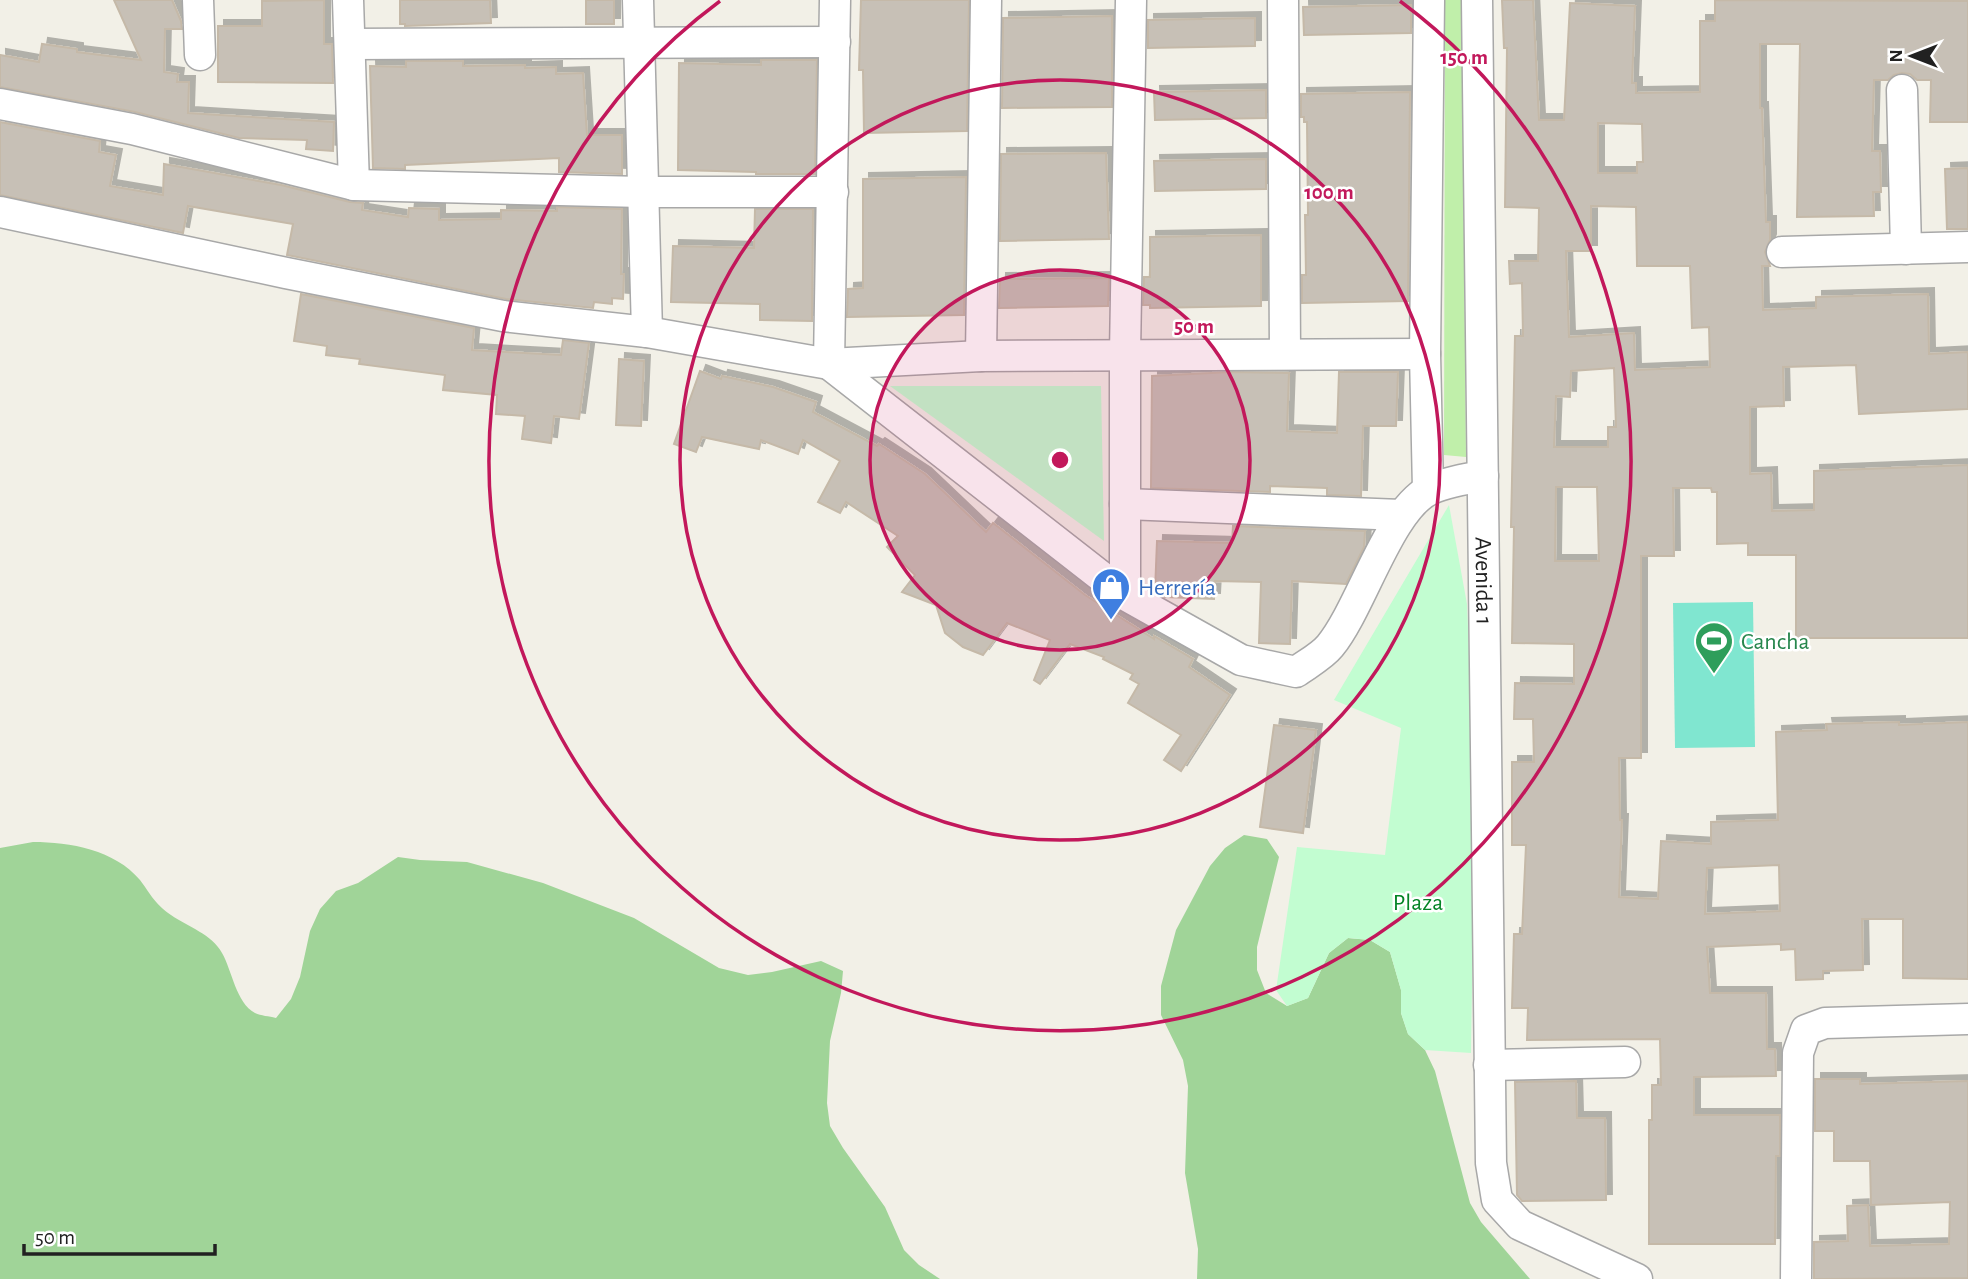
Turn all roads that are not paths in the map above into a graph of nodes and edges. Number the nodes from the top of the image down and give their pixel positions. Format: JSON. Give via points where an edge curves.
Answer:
{"nodes":[{"id":1,"x":198,"y":0,"type":"edge"},
{"id":2,"x":348,"y":0,"type":"edge"},
{"id":3,"x":638,"y":0,"type":"edge"},
{"id":4,"x":835,"y":0,"type":"edge"},
{"id":5,"x":986,"y":0,"type":"edge"},
{"id":6,"x":1131,"y":0,"type":"edge"},
{"id":7,"x":1283,"y":0,"type":"edge"},
{"id":8,"x":1429,"y":0,"type":"edge"},
{"id":9,"x":1477,"y":0,"type":"edge"},
{"id":10,"x":639,"y":42,"type":"junction"},
{"id":11,"x":835,"y":42,"type":"junction"},
{"id":12,"x":349,"y":44,"type":"junction"},
{"id":13,"x":200,"y":55,"type":"dead end"},
{"id":14,"x":1902,"y":90,"type":"dead end"},
{"id":15,"x":0,"y":104,"type":"edge"},
{"id":16,"x":354,"y":185,"type":"junction"},
{"id":17,"x":642,"y":192,"type":"junction"},
{"id":18,"x":832,"y":192,"type":"junction"},
{"id":19,"x":0,"y":212,"type":"edge"},
{"id":20,"x":1968,"y":247,"type":"edge"},
{"id":21,"x":1906,"y":249,"type":"junction"},
{"id":22,"x":1782,"y":252,"type":"dead end"},
{"id":23,"x":648,"y":332,"type":"junction"},
{"id":24,"x":1125,"y":354,"type":"junction"},
{"id":25,"x":1285,"y":354,"type":"junction"},
{"id":26,"x":1425,"y":354,"type":"junction"},
{"id":27,"x":981,"y":356,"type":"junction"},
{"id":28,"x":829,"y":364,"type":"junction"},
{"id":29,"x":1483,"y":476,"type":"junction"},
{"id":30,"x":1428,"y":490,"type":"junction"},
{"id":31,"x":1125,"y":504,"type":"junction"},
{"id":32,"x":1401,"y":515,"type":"junction"},
{"id":33,"x":1125,"y":595,"type":"junction"},
{"id":34,"x":1968,"y":1019,"type":"edge"},
{"id":35,"x":1625,"y":1062,"type":"dead end"},
{"id":36,"x":1489,"y":1065,"type":"junction"},
{"id":37,"x":1637,"y":1279,"type":"edge"},
{"id":38,"x":1796,"y":1279,"type":"edge"}],
"edges":[{"from":1,"to":13,"type":"street"},
{"from":2,"to":12,"type":"street"},
{"from":3,"to":10,"type":"street"},
{"from":4,"to":11,"type":"street"},
{"from":5,"to":27,"type":"street"},
{"from":6,"to":24,"type":"street"},
{"from":7,"to":25,"type":"street"},
{"from":8,"to":26,"type":"street"},
{"from":9,"to":29,"type":"street","name":"Avenida 1"},
{"from":10,"to":11,"type":"street"},
{"from":10,"to":12,"type":"street"},
{"from":10,"to":17,"type":"street"},
{"from":11,"to":18,"type":"street"},
{"from":12,"to":16,"type":"street"},
{"from":14,"to":21,"type":"street"},
{"from":15,"to":16,"type":"street","via":[[132,129]]},
{"from":16,"to":17,"type":"street"},
{"from":17,"to":18,"type":"street"},
{"from":17,"to":23,"type":"street"},
{"from":18,"to":28,"type":"street"},
{"from":19,"to":23,"type":"street","via":[[503,316]]},
{"from":20,"to":21,"type":"street"},
{"from":21,"to":22,"type":"street"},
{"from":23,"to":28,"type":"street"},
{"from":24,"to":25,"type":"street"},
{"from":24,"to":27,"type":"street"},
{"from":24,"to":31,"type":"street"},
{"from":25,"to":26,"type":"street"},
{"from":26,"to":30,"type":"street"},
{"from":27,"to":28,"type":"street"},
{"from":28,"to":33,"type":"street"},
{"from":29,"to":30,"type":"street"},
{"from":29,"to":36,"type":"street","name":"Avenida 1"},
{"from":30,"to":32,"type":"street"},
{"from":31,"to":32,"type":"street"},
{"from":31,"to":33,"type":"street"},
{"from":32,"to":33,"type":"street","via":[[1361,596],[1329,647],[1296,672],[1241,660]]},
{"from":34,"to":38,"type":"street","via":[[1825,1023],[1806,1031],[1798,1053]]},
{"from":35,"to":36,"type":"street"},
{"from":36,"to":37,"type":"street","name":"Avenida 1","via":[[1491,1163],[1497,1200],[1520,1225]]}]}
